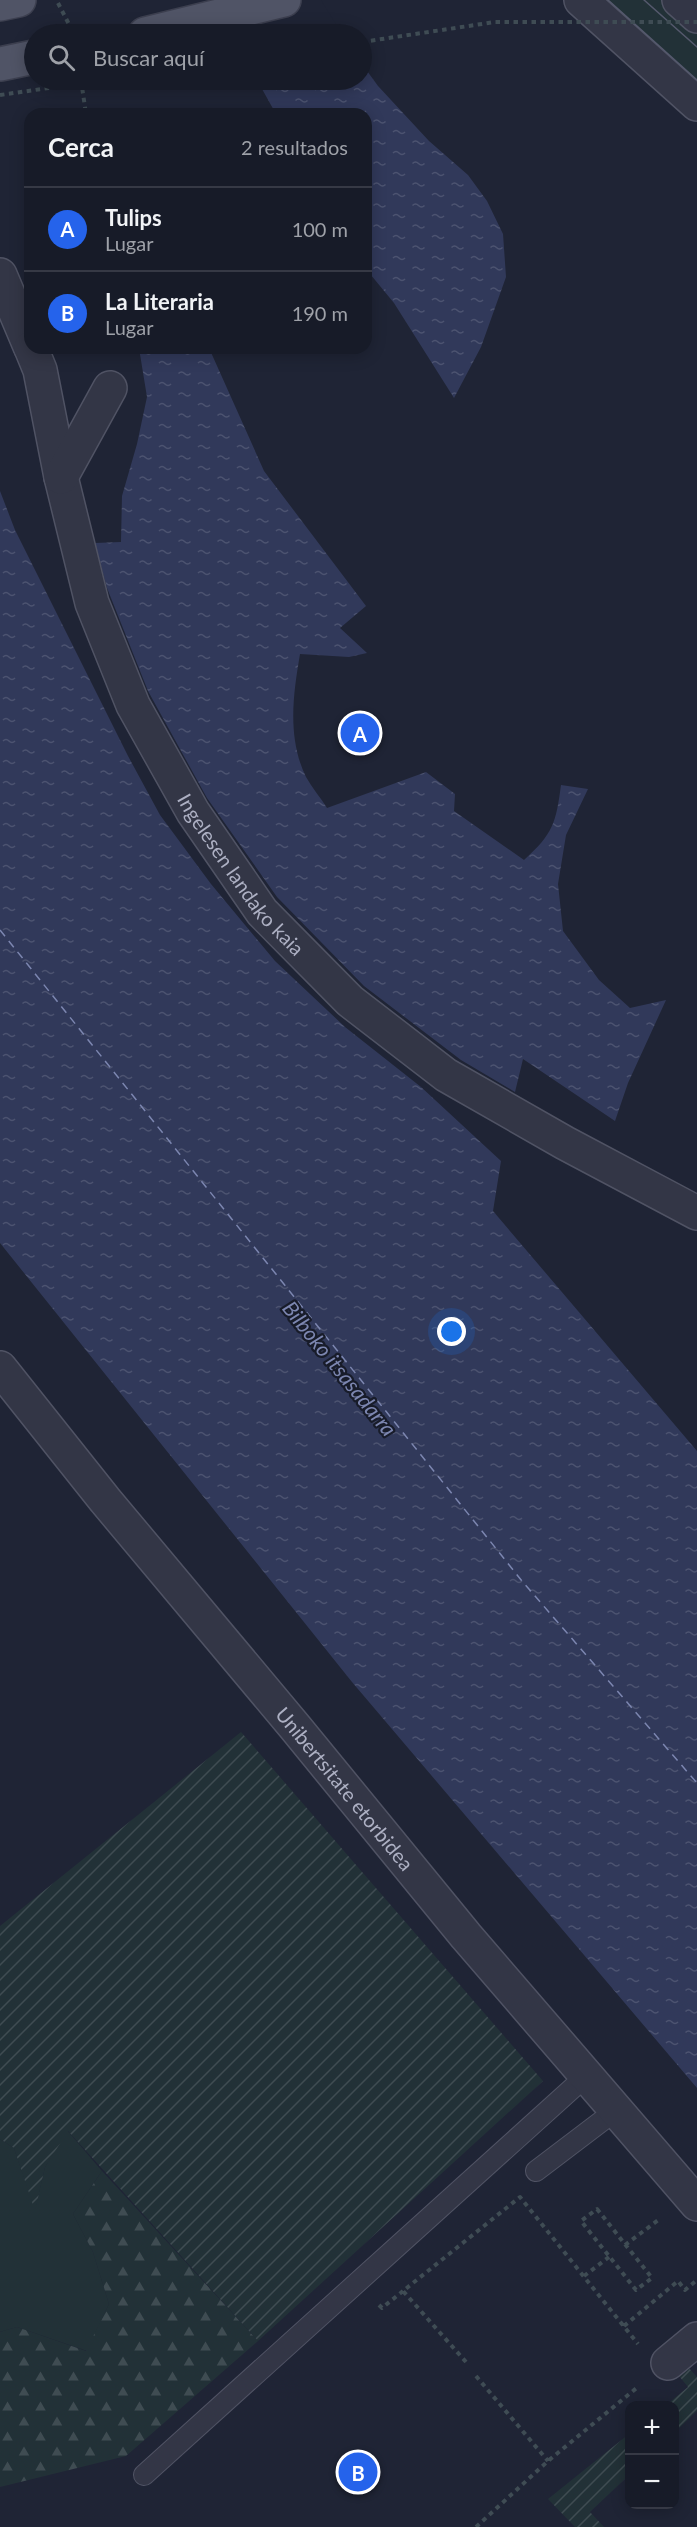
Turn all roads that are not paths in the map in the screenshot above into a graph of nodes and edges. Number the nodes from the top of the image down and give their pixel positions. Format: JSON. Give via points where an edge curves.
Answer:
{"nodes":[{"id":1,"x":19,"y":0,"type":"edge"},
{"id":2,"x":284,"y":0,"type":"edge"},
{"id":3,"x":581,"y":0,"type":"edge"},
{"id":4,"x":679,"y":0,"type":"edge"},
{"id":5,"x":0,"y":4,"type":"edge"},
{"id":6,"x":697,"y":16,"type":"edge"},
{"id":7,"x":186,"y":24,"type":"edge"},
{"id":8,"x":24,"y":59,"type":"edge"},
{"id":9,"x":0,"y":64,"type":"edge"},
{"id":10,"x":697,"y":104,"type":"edge"},
{"id":11,"x":0,"y":275,"type":"edge"},
{"id":12,"x":24,"y":333,"type":"edge"},
{"id":13,"x":33,"y":354,"type":"edge"},
{"id":14,"x":110,"y":388,"type":"dead end"},
{"id":15,"x":61,"y":477,"type":"junction"},
{"id":16,"x":697,"y":1213,"type":"edge"},
{"id":17,"x":0,"y":1368,"type":"edge"},
{"id":18,"x":586,"y":2076,"type":"junction"},
{"id":19,"x":615,"y":2111,"type":"junction"},
{"id":20,"x":536,"y":2171,"type":"dead end"},
{"id":21,"x":682,"y":2209,"type":"edge"},
{"id":22,"x":697,"y":2339,"type":"edge"},
{"id":23,"x":664,"y":2366,"type":"road end"},
{"id":24,"x":144,"y":2475,"type":"dead end"}],
"edges":[{"from":1,"to":5,"type":"main road"},
{"from":2,"to":7,"type":"main road"},
{"from":3,"to":10,"type":"street"},
{"from":4,"to":6,"type":"street"},
{"from":8,"to":9,"type":"main road"},
{"from":11,"to":12,"type":"street","name":"Ingelesen landako kaia"},
{"from":13,"to":15,"type":"street","name":"Ingelesen landako kaia","via":[[40,370]]},
{"from":14,"to":15,"type":"street"},
{"from":15,"to":16,"type":"street","name":"Ingelesen landako kaia","via":[[92,603],[133,705],[193,812],[262,912],[350,1000],[446,1075]]},
{"from":17,"to":18,"type":"street","name":"Unibertsitate etorbidea","via":[[105,1500]]},
{"from":18,"to":19,"type":"street","name":"Unibertsitate etorbidea"},
{"from":18,"to":24,"type":"lane"},
{"from":19,"to":20,"type":"lane"},
{"from":19,"to":21,"type":"street","name":"Unibertsitate etorbidea"},
{"from":22,"to":23,"type":"street"}]}
